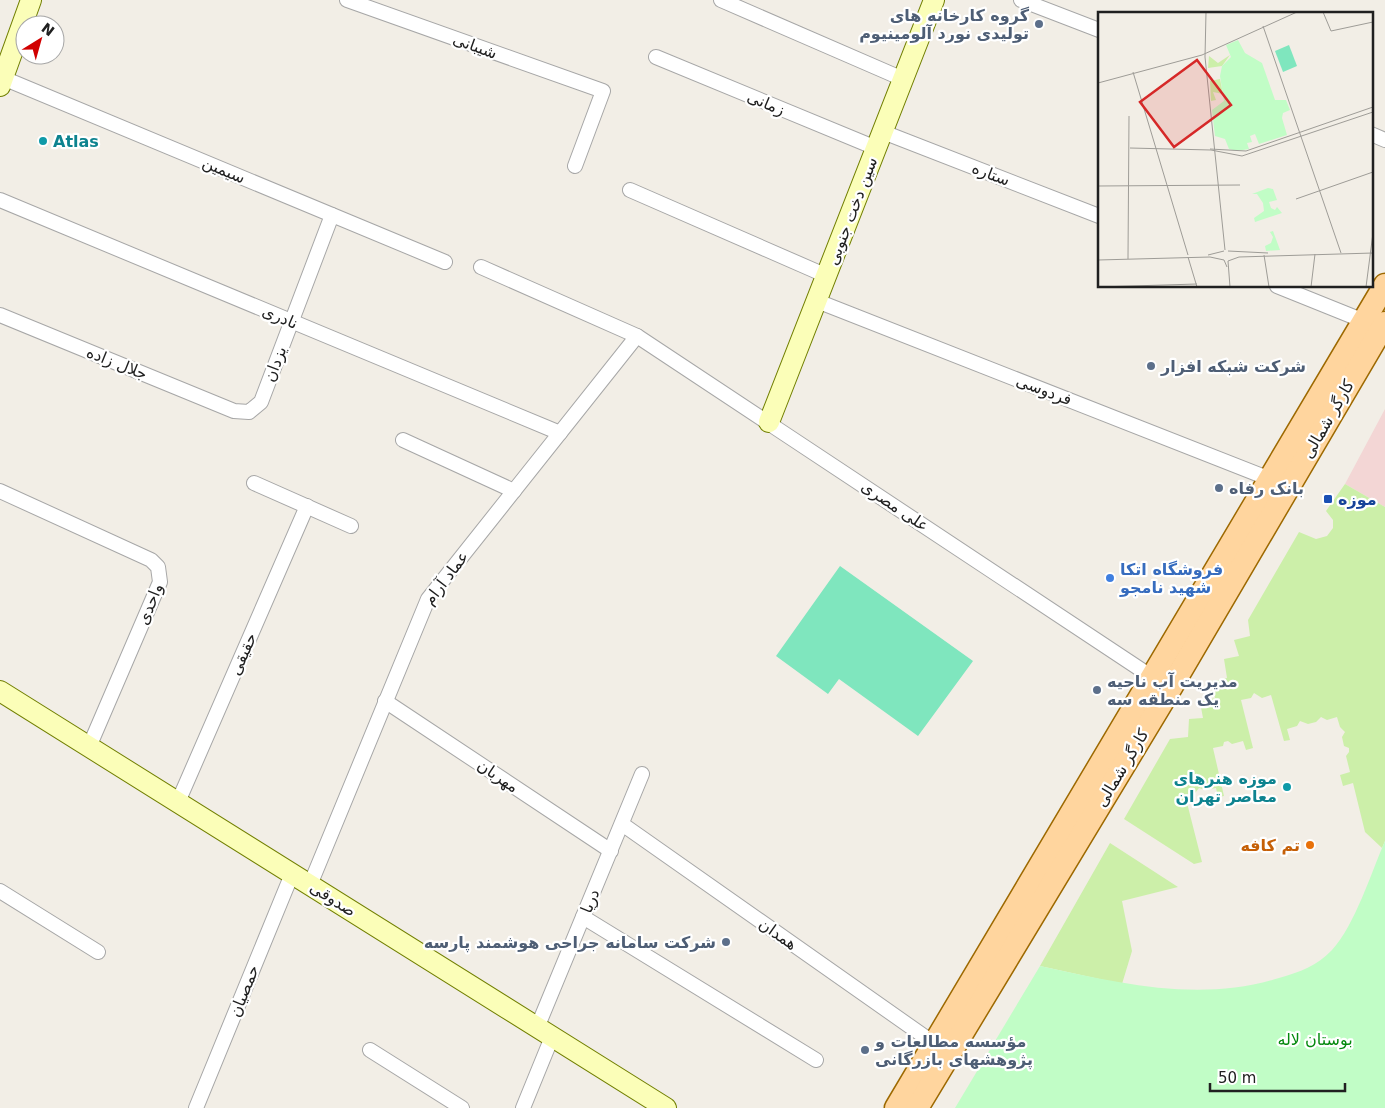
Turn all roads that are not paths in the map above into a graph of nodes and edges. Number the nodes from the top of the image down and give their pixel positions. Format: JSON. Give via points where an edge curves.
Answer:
{"nodes":[{"id":1,"x":31,"y":0,"type":"edge"},
{"id":2,"x":347,"y":0,"type":"edge"},
{"id":3,"x":721,"y":0,"type":"edge"},
{"id":4,"x":934,"y":0,"type":"edge"},
{"id":5,"x":1021,"y":0,"type":"edge"},
{"id":6,"x":1098,"y":30,"type":"edge"},
{"id":7,"x":656,"y":57,"type":"dead end"},
{"id":8,"x":3,"y":72,"type":"edge"},
{"id":9,"x":903,"y":79,"type":"junction"},
{"id":10,"x":1372,"y":134,"type":"edge"},
{"id":11,"x":880,"y":140,"type":"junction"},
{"id":12,"x":1385,"y":140,"type":"edge"},
{"id":13,"x":575,"y":166,"type":"dead end"},
{"id":14,"x":630,"y":190,"type":"dead end"},
{"id":15,"x":0,"y":200,"type":"edge"},
{"id":16,"x":332,"y":215,"type":"junction"},
{"id":17,"x":1098,"y":216,"type":"edge"},
{"id":18,"x":445,"y":262,"type":"dead end"},
{"id":19,"x":481,"y":267,"type":"dead end"},
{"id":20,"x":827,"y":276,"type":"junction"},
{"id":21,"x":1385,"y":285,"type":"edge"},
{"id":22,"x":1282,"y":288,"type":"edge"},
{"id":23,"x":817,"y":301,"type":"junction"},
{"id":24,"x":0,"y":315,"type":"edge"},
{"id":25,"x":291,"y":321,"type":"junction"},
{"id":26,"x":1377,"y":324,"type":"edge"},
{"id":27,"x":637,"y":336,"type":"junction"},
{"id":28,"x":234,"y":411,"type":"joint"},
{"id":29,"x":769,"y":422,"type":"junction"},
{"id":30,"x":560,"y":433,"type":"junction"},
{"id":31,"x":402,"y":440,"type":"dead end"},
{"id":32,"x":254,"y":483,"type":"dead end"},
{"id":33,"x":1279,"y":483,"type":"junction"},
{"id":34,"x":0,"y":491,"type":"edge"},
{"id":35,"x":514,"y":491,"type":"junction"},
{"id":36,"x":307,"y":506,"type":"junction"},
{"id":37,"x":350,"y":526,"type":"dead end"},
{"id":38,"x":1161,"y":683,"type":"junction"},
{"id":39,"x":0,"y":691,"type":"edge"},
{"id":40,"x":384,"y":701,"type":"junction"},
{"id":41,"x":89,"y":747,"type":"junction"},
{"id":42,"x":642,"y":774,"type":"dead end"},
{"id":43,"x":178,"y":802,"type":"junction"},
{"id":44,"x":622,"y":824,"type":"junction"},
{"id":45,"x":611,"y":850,"type":"junction"},
{"id":46,"x":292,"y":874,"type":"junction"},
{"id":47,"x":310,"y":885,"type":"junction"},
{"id":48,"x":0,"y":891,"type":"edge"},
{"id":49,"x":583,"y":917,"type":"junction"},
{"id":50,"x":98,"y":952,"type":"dead end"},
{"id":51,"x":545,"y":1032,"type":"junction"},
{"id":52,"x":942,"y":1049,"type":"junction"},
{"id":53,"x":370,"y":1050,"type":"dead end"},
{"id":54,"x":816,"y":1060,"type":"dead end"},
{"id":55,"x":196,"y":1108,"type":"edge"},
{"id":56,"x":462,"y":1108,"type":"edge"},
{"id":57,"x":523,"y":1108,"type":"edge"},
{"id":58,"x":666,"y":1108,"type":"edge"},
{"id":59,"x":896,"y":1108,"type":"edge"},
{"id":60,"x":917,"y":1108,"type":"edge"}],
"edges":[{"from":1,"to":8,"type":"street"},
{"from":2,"to":13,"type":"street","name":"شیبانی","via":[[603,91]]},
{"from":3,"to":9,"type":"street"},
{"from":4,"to":9,"type":"street","name":"سین دخت جنوبی"},
{"from":5,"to":6,"type":"street"},
{"from":7,"to":11,"type":"street","name":"زمانی"},
{"from":8,"to":16,"type":"street","name":"سیمین"},
{"from":9,"to":11,"type":"street","name":"سین دخت جنوبی"},
{"from":10,"to":12,"type":"street"},
{"from":11,"to":17,"type":"street","name":"ستاره"},
{"from":11,"to":20,"type":"street","name":"سین دخت جنوبی"},
{"from":14,"to":20,"type":"street"},
{"from":15,"to":25,"type":"street","name":"نادری"},
{"from":16,"to":18,"type":"street","name":"سیمین"},
{"from":16,"to":25,"type":"street","name":"یزدان"},
{"from":19,"to":27,"type":"street","name":"علی مصری"},
{"from":20,"to":23,"type":"street","name":"سین دخت جنوبی"},
{"from":21,"to":26,"type":"main road","name":"کارگر شمالی"},
{"from":22,"to":26,"type":"street"},
{"from":23,"to":29,"type":"street","name":"سین دخت جنوبی"},
{"from":23,"to":33,"type":"street","name":"فردوسی"},
{"from":24,"to":28,"type":"street","name":"جلال زاده"},
{"from":25,"to":28,"type":"street","name":"یزدان","via":[[261,402],[249,412]]},
{"from":25,"to":30,"type":"street","name":"نادری"},
{"from":26,"to":33,"type":"main road","name":"کارگر شمالی"},
{"from":27,"to":29,"type":"street","name":"علی مصری"},
{"from":27,"to":30,"type":"street","name":"عماد آرام"},
{"from":29,"to":38,"type":"street","name":"علی مصری"},
{"from":30,"to":35,"type":"street","name":"عماد آرام"},
{"from":31,"to":35,"type":"street"},
{"from":32,"to":36,"type":"street"},
{"from":33,"to":38,"type":"main road","name":"کارگر شمالی"},
{"from":34,"to":41,"type":"street","name":"واحدی","via":[[151,560],[160,572],[160,582]]},
{"from":35,"to":40,"type":"street","name":"عماد آرام","via":[[428,599]]},
{"from":36,"to":37,"type":"street"},
{"from":36,"to":43,"type":"street","name":"حقیقی"},
{"from":38,"to":52,"type":"main road","name":"کارگر شمالی"},
{"from":39,"to":41,"type":"street","name":"صدوقی"},
{"from":40,"to":45,"type":"street","name":"مهربان"},
{"from":40,"to":47,"type":"street","name":"عماد آرام"},
{"from":41,"to":43,"type":"street","name":"صدوقی"},
{"from":42,"to":44,"type":"street","name":"دریا"},
{"from":43,"to":46,"type":"street","name":"صدوقی"},
{"from":44,"to":45,"type":"street","name":"دریا"},
{"from":44,"to":52,"type":"street","name":"همدان"},
{"from":45,"to":49,"type":"street","name":"دریا"},
{"from":46,"to":47,"type":"street","name":"صدوقی"},
{"from":46,"to":55,"type":"street","name":"حمصیان"},
{"from":47,"to":51,"type":"street","name":"صدوقی"},
{"from":48,"to":50,"type":"street"},
{"from":49,"to":51,"type":"street","name":"دریا"},
{"from":49,"to":54,"type":"street"},
{"from":51,"to":57,"type":"street","name":"دریا"},
{"from":51,"to":58,"type":"street","name":"صدوقی"},
{"from":52,"to":59,"type":"main road"},
{"from":52,"to":60,"type":"main road","name":"کارگر شمالی"},
{"from":53,"to":56,"type":"street"}]}
